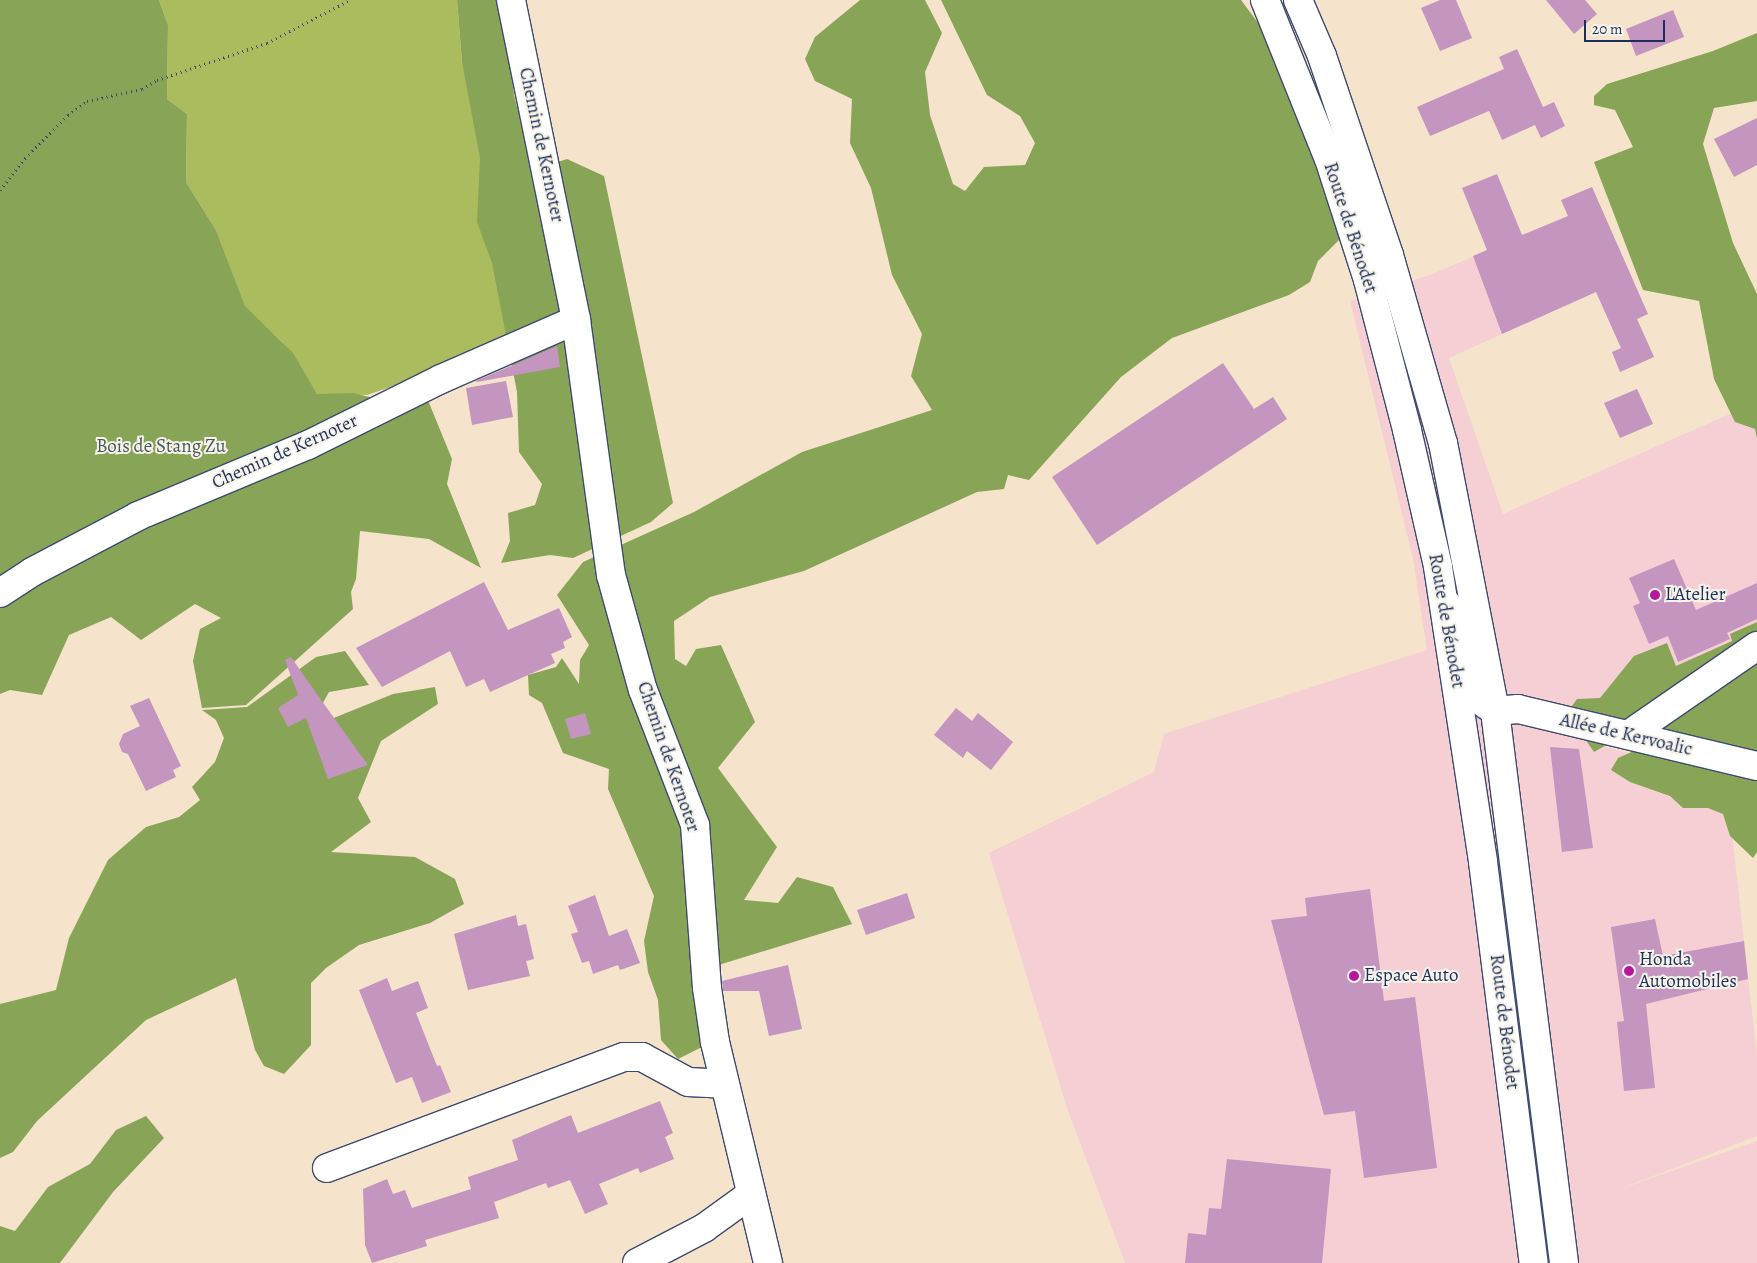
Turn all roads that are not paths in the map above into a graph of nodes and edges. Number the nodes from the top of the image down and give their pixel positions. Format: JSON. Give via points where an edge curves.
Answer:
{"nodes":[{"id":1,"x":511,"y":0,"type":"edge"},
{"id":2,"x":1265,"y":0,"type":"edge"},
{"id":3,"x":1298,"y":0,"type":"edge"},
{"id":4,"x":576,"y":320,"type":"junction"},
{"id":5,"x":1463,"y":542,"type":"junction"},
{"id":6,"x":1438,"y":567,"type":"junction"},
{"id":7,"x":0,"y":593,"type":"edge"},
{"id":8,"x":1445,"y":602,"type":"junction"},
{"id":9,"x":1757,"y":646,"type":"edge"},
{"id":10,"x":1495,"y":711,"type":"junction"},
{"id":11,"x":1628,"y":735,"type":"junction"},
{"id":12,"x":1757,"y":766,"type":"edge"},
{"id":13,"x":723,"y":1084,"type":"junction"},
{"id":14,"x":327,"y":1168,"type":"dead end"},
{"id":15,"x":750,"y":1195,"type":"junction"},
{"id":16,"x":1560,"y":1228,"type":"junction"},
{"id":17,"x":637,"y":1263,"type":"edge"},
{"id":18,"x":768,"y":1263,"type":"edge"},
{"id":19,"x":1534,"y":1263,"type":"edge"},
{"id":20,"x":1548,"y":1263,"type":"edge"},
{"id":21,"x":1564,"y":1263,"type":"edge"}],
"edges":[{"from":1,"to":4,"type":"street","name":"Chemin de Kernoter"},
{"from":2,"to":6,"type":"street","name":"Route de Bénodet","via":[[1329,159],[1368,280],[1412,447]]},
{"from":3,"to":5,"type":"street","name":"Route de Bénodet","via":[[1322,56],[1389,255],[1443,443]]},
{"from":4,"to":7,"type":"street","name":"Chemin de Kernoter","via":[[441,379],[308,445],[138,516],[32,572]]},
{"from":4,"to":13,"type":"street","name":"Chemin de Kernoter","via":[[611,575],[643,690],[695,825],[707,988]]},
{"from":5,"to":6,"type":"street"},
{"from":5,"to":10,"type":"street","name":"Route de Bénodet"},
{"from":6,"to":8,"type":"street","name":"Route de Bénodet"},
{"from":8,"to":10,"type":"street","via":[[1460,619],[1474,696]]},
{"from":8,"to":19,"type":"street","name":"Route de Bénodet","via":[[1483,862]]},
{"from":9,"to":11,"type":"street"},
{"from":10,"to":11,"type":"street","name":"Allée de Kervoalic","via":[[1518,709]]},
{"from":10,"to":16,"type":"street","name":"Route de Bénodet"},
{"from":11,"to":12,"type":"street","name":"Allée de Kervoalic"},
{"from":13,"to":14,"type":"street","via":[[688,1082],[642,1057],[624,1057]]},
{"from":13,"to":15,"type":"street","name":"Chemin de Kernoter"},
{"from":15,"to":17,"type":"street","via":[[704,1228]]},
{"from":15,"to":18,"type":"street","name":"Chemin de Kernoter"},
{"from":16,"to":20,"type":"street","via":[[1554,1258]]},
{"from":16,"to":21,"type":"street","name":"Route de Bénodet"}]}
